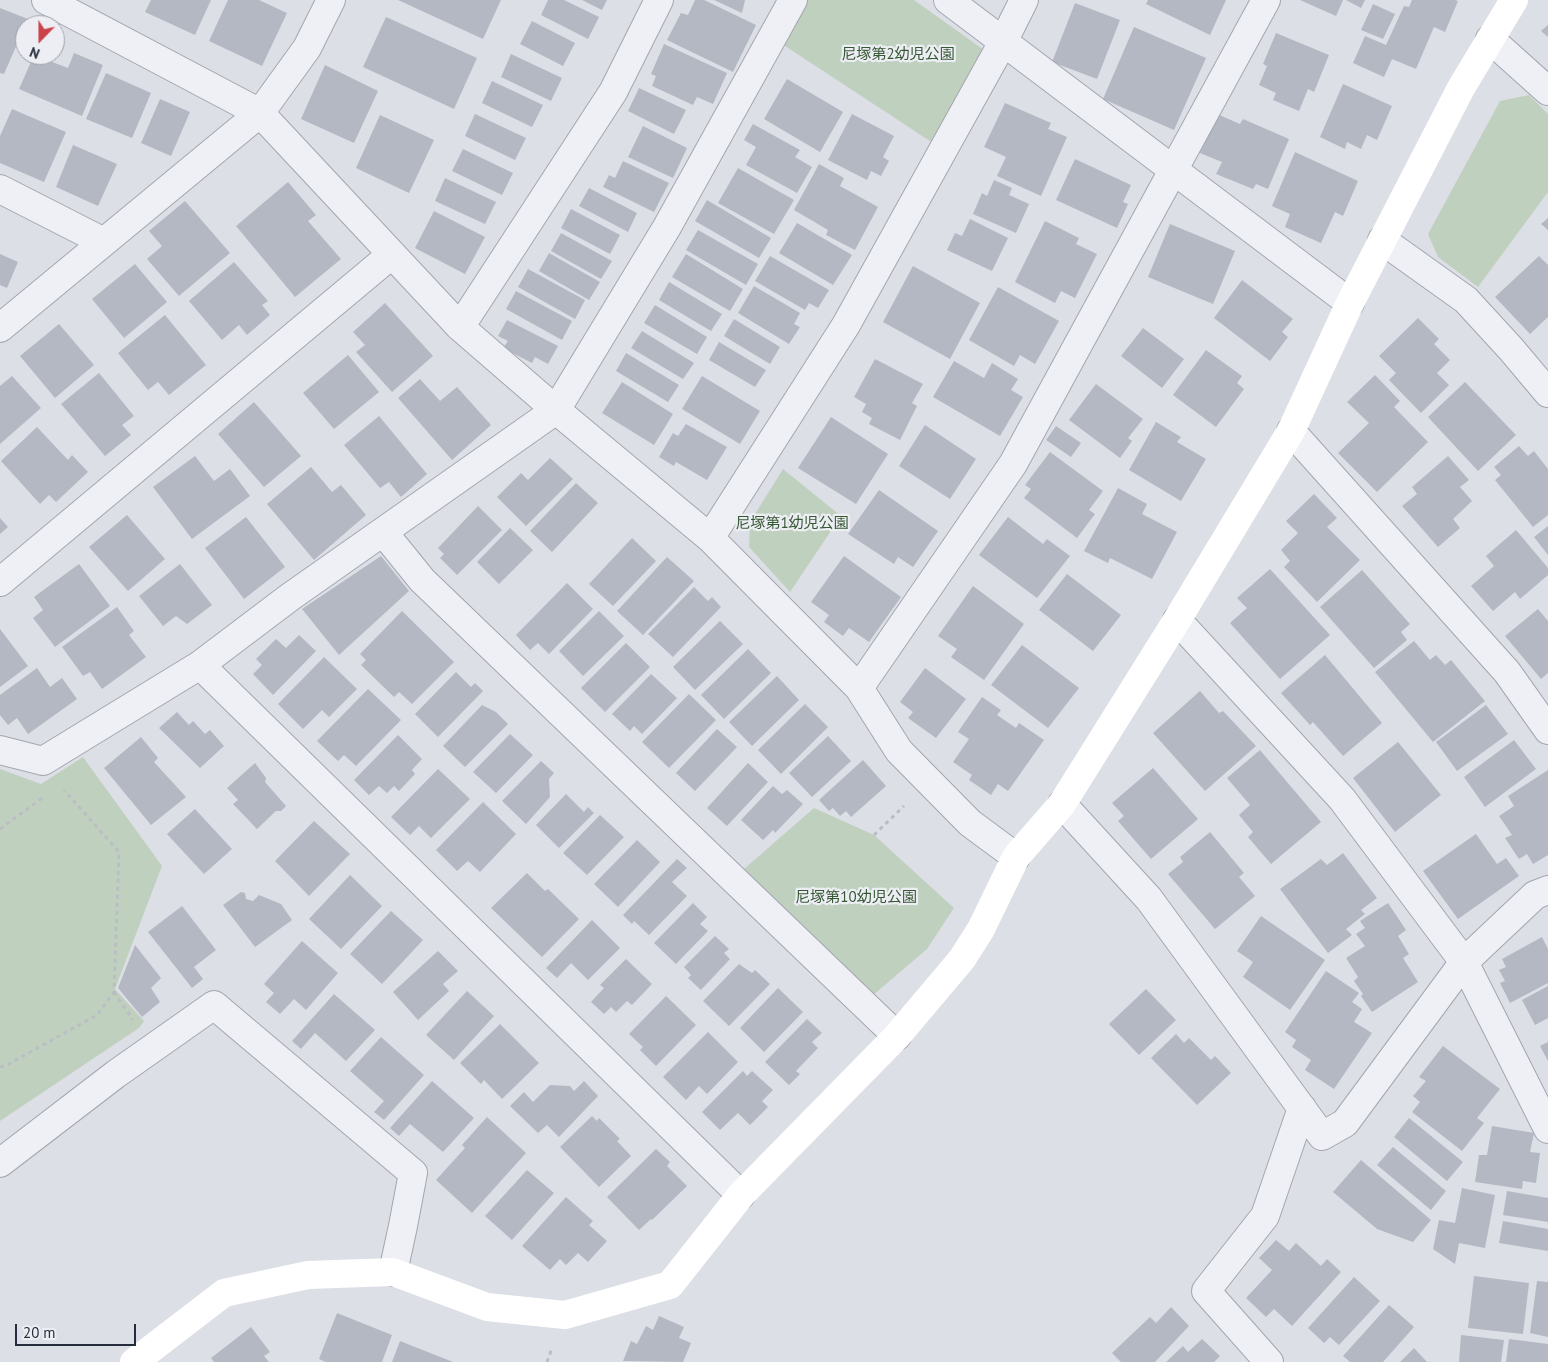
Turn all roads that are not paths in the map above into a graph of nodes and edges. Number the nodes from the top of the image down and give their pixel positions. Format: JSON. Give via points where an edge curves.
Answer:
{"nodes":[{"id":1,"x":46,"y":0,"type":"edge"},
{"id":2,"x":331,"y":0,"type":"edge"},
{"id":3,"x":659,"y":0,"type":"edge"},
{"id":4,"x":793,"y":0,"type":"edge"},
{"id":5,"x":948,"y":0,"type":"edge"},
{"id":6,"x":1024,"y":0,"type":"edge"},
{"id":7,"x":1266,"y":0,"type":"edge"},
{"id":8,"x":1514,"y":0,"type":"edge"},
{"id":9,"x":1490,"y":39,"type":"junction"},
{"id":10,"x":1004,"y":42,"type":"junction"},
{"id":11,"x":1548,"y":91,"type":"edge"},
{"id":12,"x":260,"y":113,"type":"junction"},
{"id":13,"x":1172,"y":169,"type":"junction"},
{"id":14,"x":0,"y":189,"type":"edge"},
{"id":15,"x":1382,"y":240,"type":"junction"},
{"id":16,"x":104,"y":242,"type":"junction"},
{"id":17,"x":391,"y":255,"type":"junction"},
{"id":18,"x":1350,"y":303,"type":"junction"},
{"id":19,"x":0,"y":328,"type":"edge"},
{"id":20,"x":460,"y":328,"type":"junction"},
{"id":21,"x":1548,"y":393,"type":"edge"},
{"id":22,"x":556,"y":410,"type":"junction"},
{"id":23,"x":1291,"y":431,"type":"junction"},
{"id":24,"x":384,"y":533,"type":"junction"},
{"id":25,"x":710,"y":538,"type":"junction"},
{"id":26,"x":0,"y":582,"type":"edge"},
{"id":27,"x":1177,"y":620,"type":"junction"},
{"id":28,"x":200,"y":665,"type":"junction"},
{"id":29,"x":859,"y":688,"type":"junction"},
{"id":30,"x":1548,"y":730,"type":"edge"},
{"id":31,"x":0,"y":750,"type":"edge"},
{"id":32,"x":1062,"y":804,"type":"junction"},
{"id":33,"x":1016,"y":857,"type":"junction"},
{"id":34,"x":1548,"y":890,"type":"edge"},
{"id":35,"x":1464,"y":962,"type":"junction"},
{"id":36,"x":897,"y":1036,"type":"junction"},
{"id":37,"x":1302,"y":1108,"type":"junction"},
{"id":38,"x":1548,"y":1129,"type":"edge"},
{"id":39,"x":0,"y":1163,"type":"edge"},
{"id":40,"x":741,"y":1195,"type":"junction"},
{"id":41,"x":393,"y":1272,"type":"junction"},
{"id":42,"x":134,"y":1362,"type":"edge"},
{"id":43,"x":1269,"y":1362,"type":"edge"}],
"edges":[{"from":1,"to":12,"type":"street"},
{"from":2,"to":12,"type":"street","via":[[306,48]]},
{"from":3,"to":20,"type":"street","via":[[613,92]]},
{"from":4,"to":22,"type":"street","via":[[666,227]]},
{"from":5,"to":10,"type":"street"},
{"from":6,"to":10,"type":"street"},
{"from":7,"to":13,"type":"street"},
{"from":8,"to":9,"type":"street"},
{"from":9,"to":11,"type":"street"},
{"from":9,"to":15,"type":"street"},
{"from":10,"to":13,"type":"street"},
{"from":10,"to":25,"type":"street","via":[[846,325]]},
{"from":12,"to":16,"type":"street"},
{"from":12,"to":17,"type":"street"},
{"from":13,"to":18,"type":"street"},
{"from":13,"to":29,"type":"street","via":[[1012,464]]},
{"from":14,"to":16,"type":"street"},
{"from":15,"to":18,"type":"street"},
{"from":15,"to":21,"type":"street","via":[[1466,300]]},
{"from":16,"to":19,"type":"street"},
{"from":17,"to":20,"type":"street"},
{"from":17,"to":26,"type":"street"},
{"from":18,"to":23,"type":"street"},
{"from":20,"to":22,"type":"street"},
{"from":22,"to":24,"type":"street"},
{"from":22,"to":25,"type":"street"},
{"from":23,"to":27,"type":"street"},
{"from":23,"to":30,"type":"street","via":[[1507,672]]},
{"from":24,"to":28,"type":"street","via":[[290,597]]},
{"from":24,"to":36,"type":"street","via":[[422,580]]},
{"from":25,"to":29,"type":"street"},
{"from":27,"to":32,"type":"street"},
{"from":27,"to":35,"type":"street","via":[[1342,799]]},
{"from":28,"to":31,"type":"street","via":[[44,761]]},
{"from":28,"to":40,"type":"street"},
{"from":29,"to":33,"type":"street","via":[[899,751],[970,823]]},
{"from":32,"to":33,"type":"street"},
{"from":32,"to":37,"type":"street","via":[[1149,899]]},
{"from":33,"to":36,"type":"street","via":[[981,929],[962,959]]},
{"from":34,"to":35,"type":"street","via":[[1535,895]]},
{"from":35,"to":37,"type":"street","via":[[1345,1123],[1322,1136]]},
{"from":35,"to":38,"type":"street"},
{"from":36,"to":40,"type":"street"},
{"from":37,"to":43,"type":"street","via":[[1265,1216],[1206,1291]]},
{"from":39,"to":41,"type":"street","via":[[116,1074],[214,1005],[412,1173]]},
{"from":40,"to":41,"type":"street","via":[[670,1285],[565,1315],[487,1307]]},
{"from":41,"to":42,"type":"street","via":[[308,1275],[224,1293]]}]}
